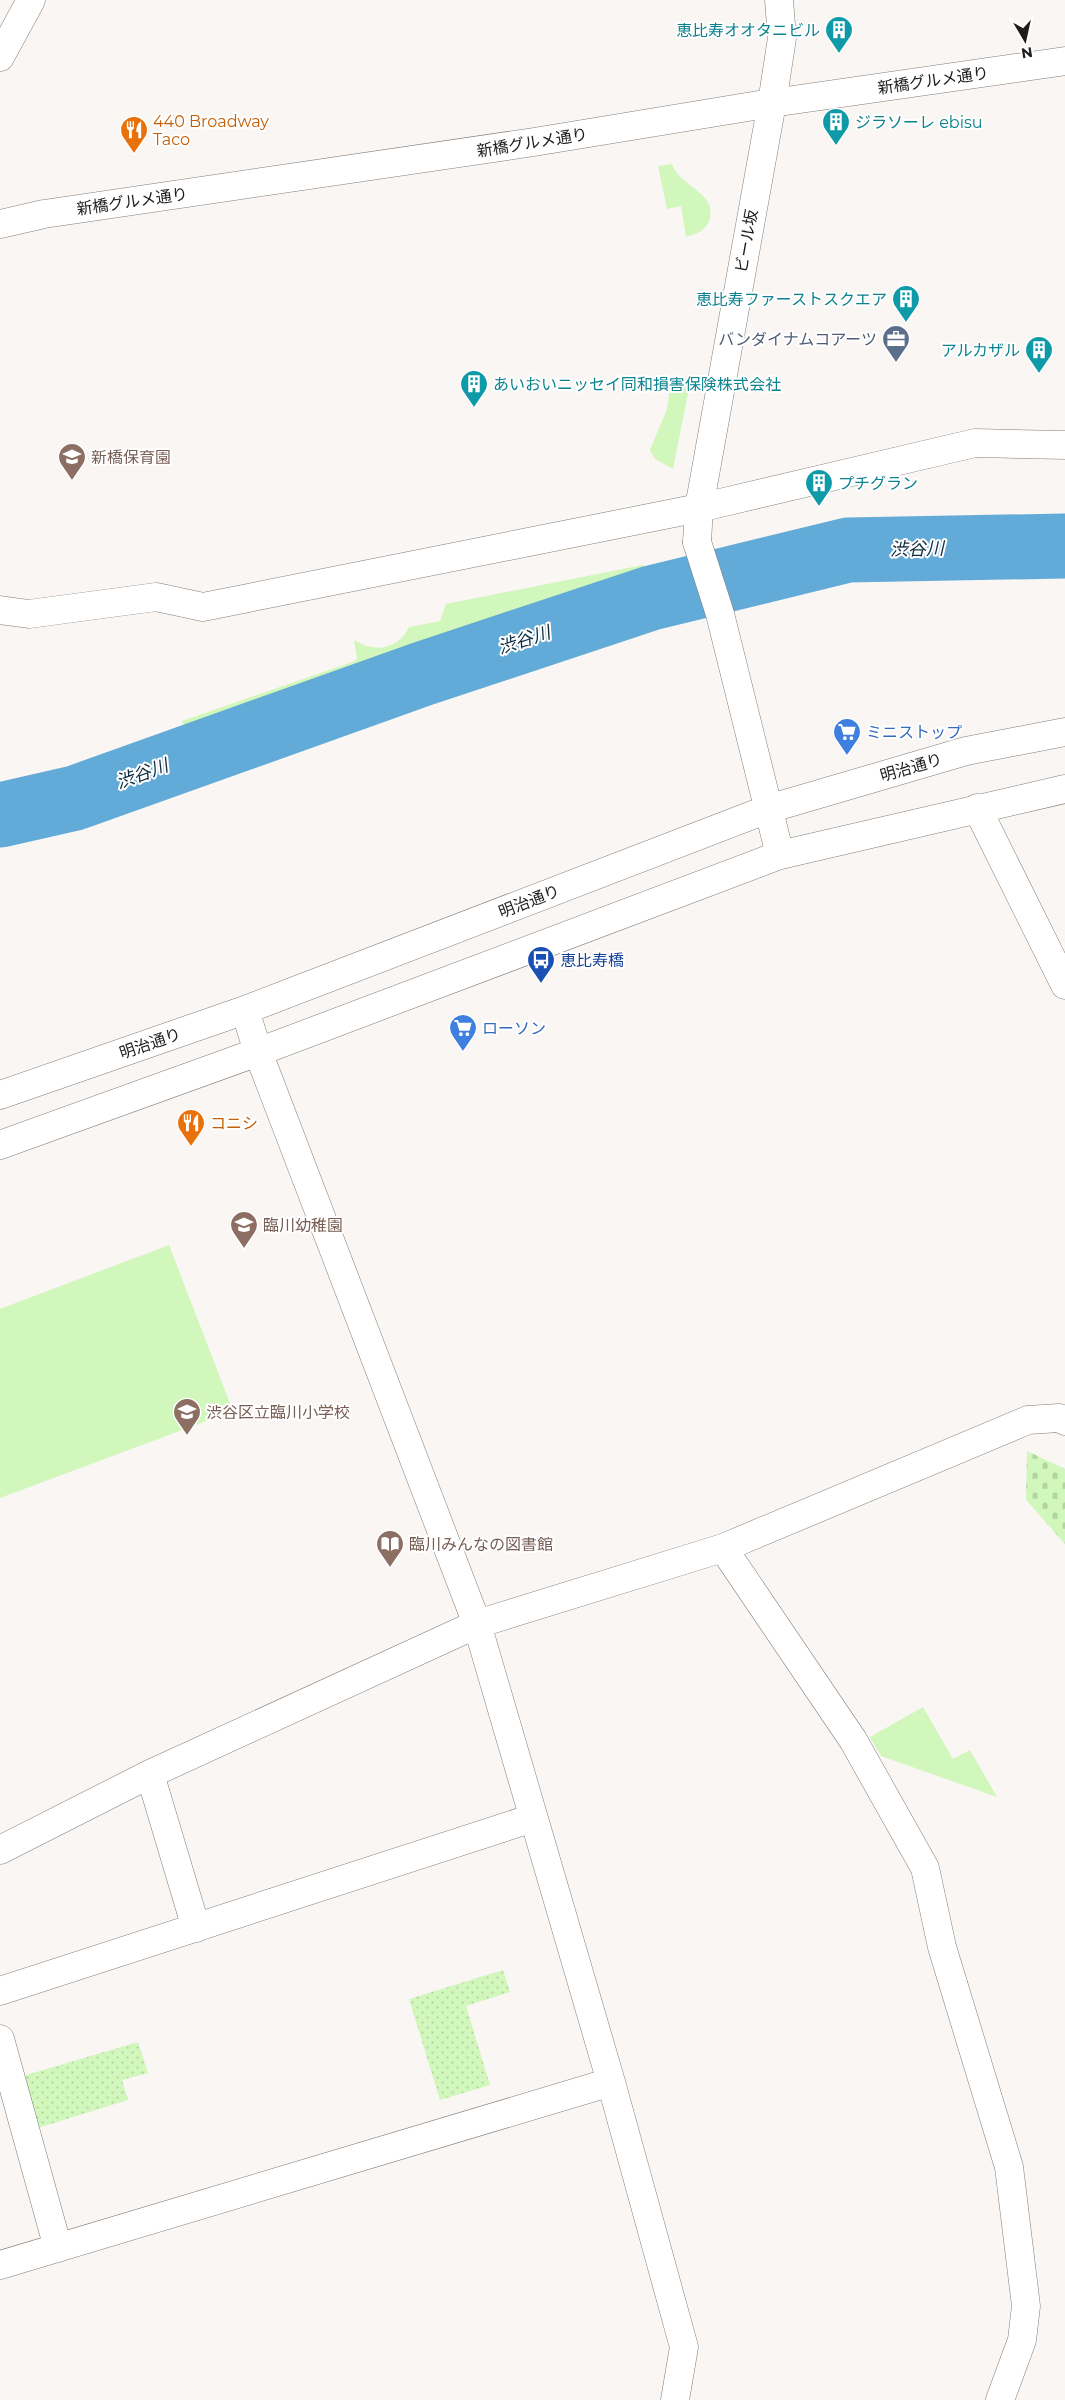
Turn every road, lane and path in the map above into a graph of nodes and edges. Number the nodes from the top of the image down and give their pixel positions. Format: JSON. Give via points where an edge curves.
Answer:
{"nodes":[{"id":1,"x":31,"y":0,"type":"edge"},
{"id":2,"x":779,"y":0,"type":"edge"},
{"id":3,"x":0,"y":56,"type":"edge"},
{"id":4,"x":1065,"y":61,"type":"edge"},
{"id":5,"x":772,"y":103,"type":"junction"},
{"id":6,"x":0,"y":224,"type":"edge"},
{"id":7,"x":1065,"y":446,"type":"edge"},
{"id":8,"x":699,"y":508,"type":"junction"},
{"id":9,"x":0,"y":610,"type":"edge"},
{"id":10,"x":1065,"y":732,"type":"edge"},
{"id":11,"x":1065,"y":789,"type":"edge"},
{"id":12,"x":977,"y":808,"type":"junction"},
{"id":13,"x":768,"y":809,"type":"junction"},
{"id":14,"x":780,"y":855,"type":"junction"},
{"id":15,"x":1065,"y":985,"type":"edge"},
{"id":16,"x":245,"y":1010,"type":"junction"},
{"id":17,"x":258,"y":1052,"type":"junction"},
{"id":18,"x":0,"y":1095,"type":"edge"},
{"id":19,"x":0,"y":1145,"type":"edge"},
{"id":20,"x":1065,"y":1421,"type":"edge"},
{"id":21,"x":723,"y":1548,"type":"junction"},
{"id":22,"x":477,"y":1624,"type":"junction"},
{"id":23,"x":150,"y":1774,"type":"junction"},
{"id":24,"x":533,"y":1818,"type":"junction"},
{"id":25,"x":0,"y":1850,"type":"edge"},
{"id":26,"x":196,"y":1928,"type":"junction"},
{"id":27,"x":0,"y":1991,"type":"edge"},
{"id":28,"x":0,"y":2039,"type":"edge"},
{"id":29,"x":611,"y":2082,"type":"junction"},
{"id":30,"x":58,"y":2248,"type":"junction"},
{"id":31,"x":0,"y":2265,"type":"edge"},
{"id":32,"x":675,"y":2400,"type":"edge"},
{"id":33,"x":1000,"y":2400,"type":"edge"}],
"edges":[{"from":1,"to":3,"type":"street"},
{"from":2,"to":5,"type":"street","name":"ビール坂","via":[[782,38]]},
{"from":4,"to":5,"type":"street","name":"新橋グルメ通り"},
{"from":5,"to":6,"type":"street","name":"新橋グルメ通り","via":[[44,214]]},
{"from":5,"to":8,"type":"street","name":"ビール坂"},
{"from":7,"to":8,"type":"street","via":[[975,443]]},
{"from":8,"to":9,"type":"street","via":[[203,606],[156,596],[29,614]]},
{"from":8,"to":13,"type":"street","name":"ビール坂","via":[[697,542],[720,614]]},
{"from":10,"to":13,"type":"street","name":"明治通り","via":[[966,751]]},
{"from":11,"to":12,"type":"street"},
{"from":12,"to":14,"type":"street"},
{"from":12,"to":15,"type":"street"},
{"from":13,"to":14,"type":"street"},
{"from":13,"to":16,"type":"street","name":"明治通り"},
{"from":14,"to":17,"type":"street"},
{"from":16,"to":17,"type":"street"},
{"from":16,"to":18,"type":"street","name":"明治通り"},
{"from":17,"to":19,"type":"street"},
{"from":17,"to":22,"type":"street"},
{"from":20,"to":21,"type":"street","via":[[1059,1418],[1028,1420]]},
{"from":21,"to":22,"type":"street"},
{"from":21,"to":33,"type":"street","via":[[853,1740],[925,1868],[942,1947],[1010,2167],[1026,2306],[1022,2340]]},
{"from":22,"to":23,"type":"street"},
{"from":22,"to":24,"type":"street"},
{"from":23,"to":25,"type":"street"},
{"from":23,"to":26,"type":"street"},
{"from":24,"to":26,"type":"street"},
{"from":24,"to":29,"type":"street"},
{"from":26,"to":27,"type":"street"},
{"from":28,"to":30,"type":"street"},
{"from":29,"to":30,"type":"street"},
{"from":29,"to":32,"type":"street","via":[[684,2347]]},
{"from":30,"to":31,"type":"street"}]}
